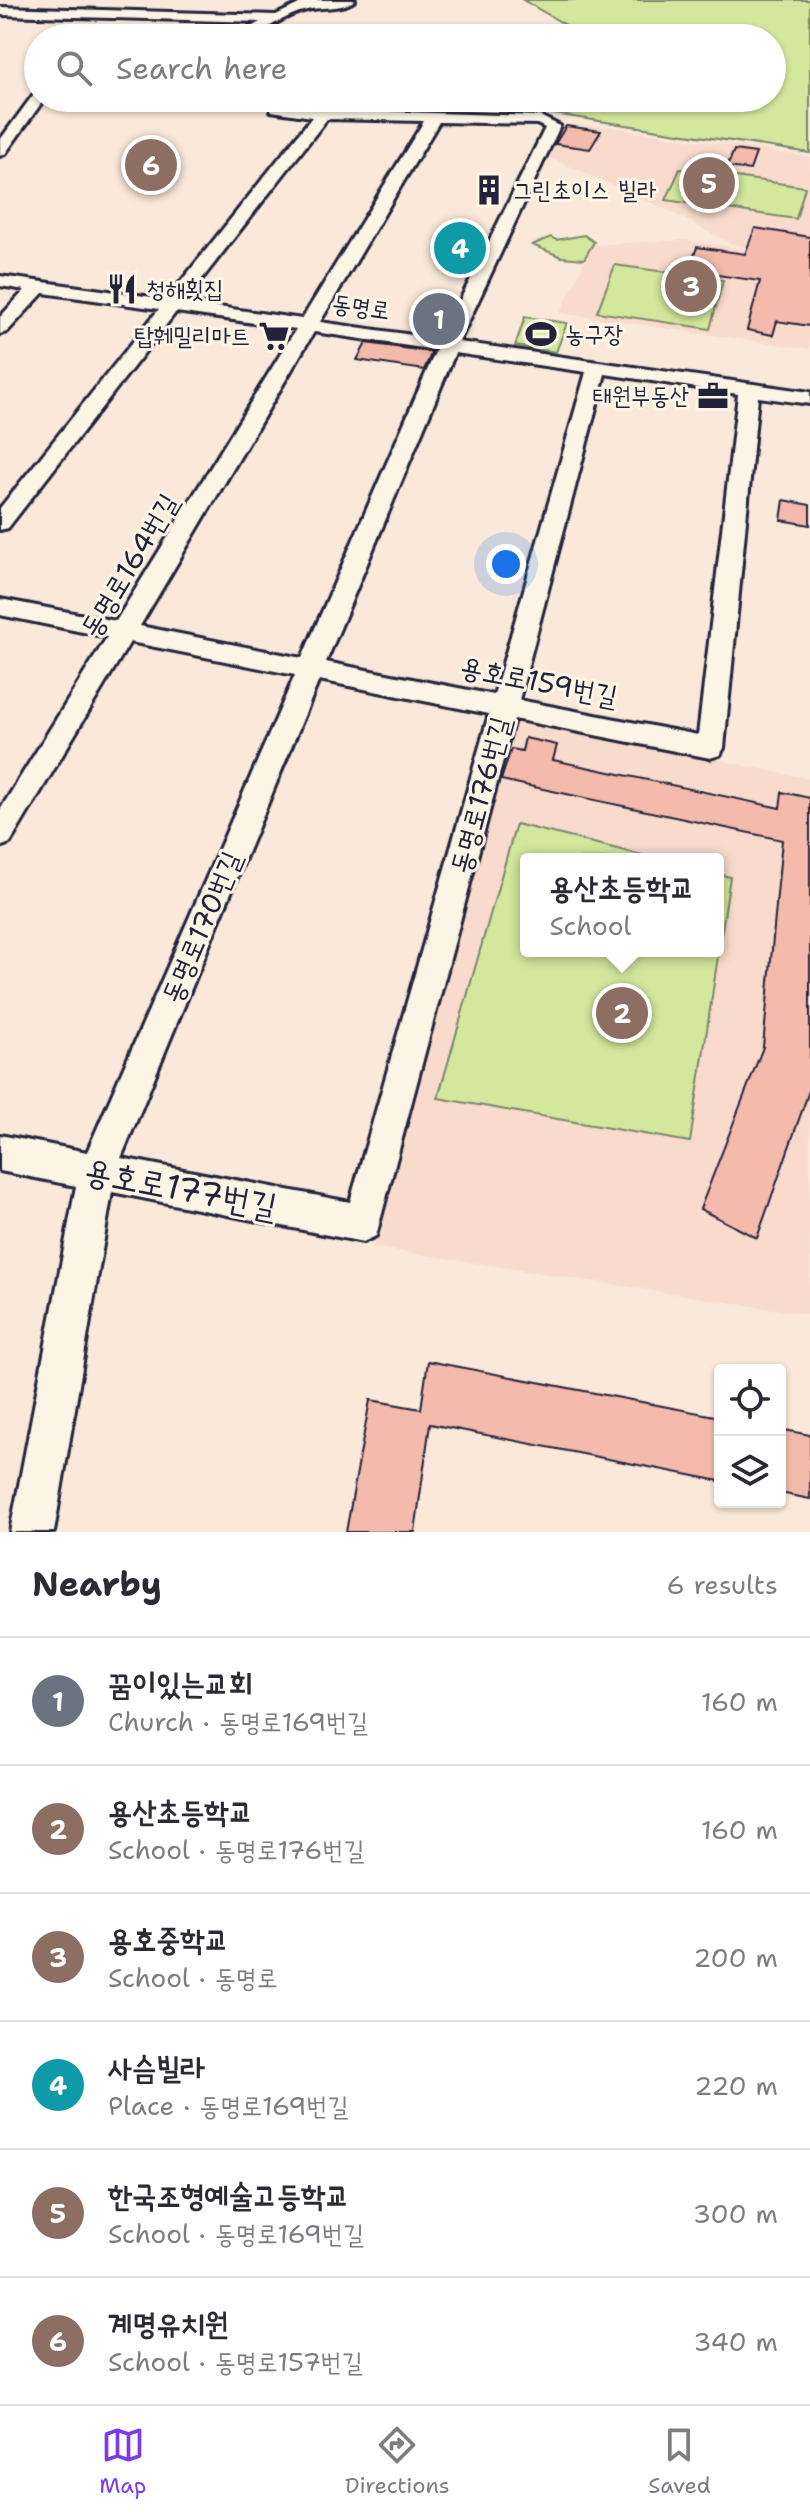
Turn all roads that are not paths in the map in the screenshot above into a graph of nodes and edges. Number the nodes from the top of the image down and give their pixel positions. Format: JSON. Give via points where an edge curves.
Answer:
{"nodes":[{"id":1,"x":108,"y":0,"type":"edge"},
{"id":2,"x":208,"y":0,"type":"edge"},
{"id":3,"x":349,"y":0,"type":"edge"},
{"id":4,"x":306,"y":3,"type":"edge"},
{"id":5,"x":0,"y":11,"type":"edge"},
{"id":6,"x":98,"y":14,"type":"junction"},
{"id":7,"x":199,"y":17,"type":"junction"},
{"id":8,"x":278,"y":19,"type":"junction"},
{"id":9,"x":91,"y":24,"type":"edge"},
{"id":10,"x":267,"y":24,"type":"edge"},
{"id":11,"x":28,"y":112,"type":"edge"},
{"id":12,"x":307,"y":112,"type":"edge"},
{"id":13,"x":322,"y":114,"type":"junction"},
{"id":14,"x":435,"y":116,"type":"junction"},
{"id":15,"x":0,"y":151,"type":"edge"},
{"id":16,"x":0,"y":281,"type":"edge"},
{"id":17,"x":38,"y":287,"type":"junction"},
{"id":18,"x":171,"y":306,"type":"junction"},
{"id":19,"x":309,"y":325,"type":"junction"},
{"id":20,"x":0,"y":328,"type":"edge"},
{"id":21,"x":448,"y":345,"type":"junction"},
{"id":22,"x":597,"y":366,"type":"junction"},
{"id":23,"x":749,"y":388,"type":"junction"},
{"id":24,"x":810,"y":398,"type":"edge"},
{"id":25,"x":0,"y":523,"type":"edge"},
{"id":26,"x":0,"y":607,"type":"edge"},
{"id":27,"x":123,"y":631,"type":"junction"},
{"id":28,"x":311,"y":668,"type":"junction"},
{"id":29,"x":504,"y":707,"type":"junction"},
{"id":30,"x":0,"y":835,"type":"edge"},
{"id":31,"x":0,"y":1153,"type":"edge"},
{"id":32,"x":97,"y":1172,"type":"junction"},
{"id":33,"x":363,"y":1223,"type":"joint"},
{"id":34,"x":32,"y":1532,"type":"edge"}],
"edges":[{"from":1,"to":6,"type":"street"},
{"from":2,"to":7,"type":"street"},
{"from":3,"to":4,"type":"street"},
{"from":4,"to":8,"type":"street"},
{"from":5,"to":6,"type":"street"},
{"from":6,"to":7,"type":"street"},
{"from":6,"to":9,"type":"street"},
{"from":7,"to":8,"type":"street"},
{"from":8,"to":10,"type":"street"},
{"from":11,"to":15,"type":"street"},
{"from":12,"to":13,"type":"street"},
{"from":13,"to":14,"type":"street"},
{"from":13,"to":18,"type":"street"},
{"from":14,"to":19,"type":"street","name":"동명로164번길"},
{"from":14,"to":21,"type":"street","name":"동명로170번길","via":[[540,120],[553,126]]},
{"from":16,"to":17,"type":"street","name":"동명로"},
{"from":17,"to":18,"type":"street","name":"동명로"},
{"from":17,"to":20,"type":"street"},
{"from":18,"to":19,"type":"street","name":"동명로"},
{"from":18,"to":25,"type":"street"},
{"from":19,"to":21,"type":"street","name":"동명로"},
{"from":19,"to":27,"type":"street","name":"동명로164번길"},
{"from":21,"to":22,"type":"street","name":"동명로"},
{"from":21,"to":28,"type":"street","name":"동명로170번길"},
{"from":22,"to":23,"type":"street","name":"동명로"},
{"from":22,"to":29,"type":"street","name":"동명로176번길"},
{"from":23,"to":24,"type":"street","name":"동명로"},
{"from":23,"to":29,"type":"street","name":"용호로159번길","via":[[710,748]]},
{"from":26,"to":27,"type":"street","name":"용호로159번길"},
{"from":27,"to":28,"type":"street","name":"용호로159번길"},
{"from":27,"to":30,"type":"street","name":"동명로164번길"},
{"from":28,"to":29,"type":"street","name":"용호로159번길"},
{"from":28,"to":32,"type":"street","name":"동명로170번길"},
{"from":29,"to":33,"type":"street","name":"동명로176번길"},
{"from":31,"to":32,"type":"street","name":"용호로177번길"},
{"from":32,"to":33,"type":"street","name":"용호로177번길"},
{"from":32,"to":34,"type":"street","name":"동명로170번길"}]}
